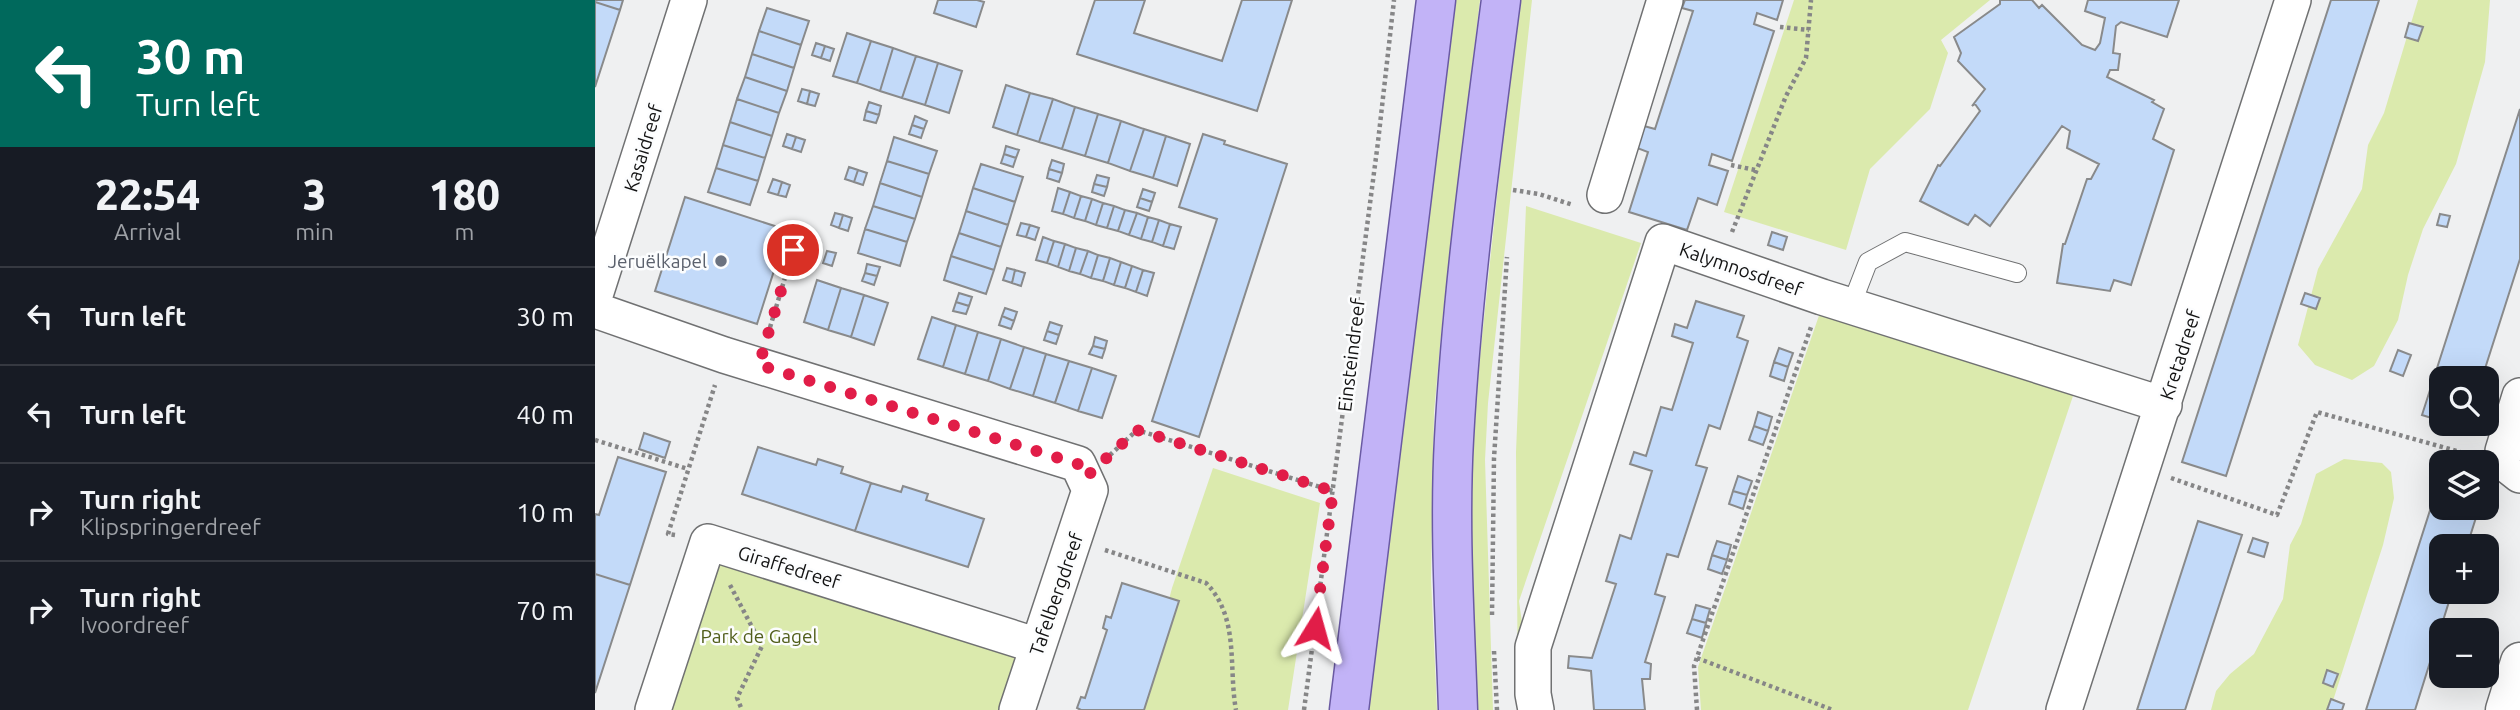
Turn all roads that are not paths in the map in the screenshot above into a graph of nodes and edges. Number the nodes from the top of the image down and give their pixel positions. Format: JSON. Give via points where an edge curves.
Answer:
{"nodes":[{"id":1,"x":689,"y":0,"type":"edge"},
{"id":2,"x":1436,"y":0,"type":"edge"},
{"id":3,"x":1501,"y":0,"type":"edge"},
{"id":4,"x":1665,"y":0,"type":"edge"},
{"id":5,"x":2293,"y":0,"type":"edge"},
{"id":6,"x":1605,"y":195,"type":"dead end"},
{"id":7,"x":2017,"y":273,"type":"dead end"},
{"id":8,"x":595,"y":295,"type":"edge"},
{"id":9,"x":1836,"y":301,"type":"junction"},
{"id":10,"x":595,"y":310,"type":"edge"},
{"id":11,"x":2520,"y":396,"type":"edge"},
{"id":12,"x":2164,"y":405,"type":"junction"},
{"id":13,"x":2513,"y":470,"type":"edge"},
{"id":14,"x":1038,"y":646,"type":"junction"},
{"id":15,"x":2520,"y":662,"type":"edge"},
{"id":16,"x":653,"y":710,"type":"edge"},
{"id":17,"x":1017,"y":710,"type":"edge"},
{"id":18,"x":1349,"y":710,"type":"edge"},
{"id":19,"x":1458,"y":710,"type":"edge"},
{"id":20,"x":1537,"y":710,"type":"edge"},
{"id":21,"x":2064,"y":710,"type":"edge"},
{"id":22,"x":2505,"y":710,"type":"edge"}],
"edges":[{"from":1,"to":8,"type":"street","name":"Kasaidreef"},
{"from":2,"to":18,"type":"main road"},
{"from":3,"to":19,"type":"main road","via":[[1467,261],[1454,440],[1451,528]]},
{"from":4,"to":6,"type":"street"},
{"from":5,"to":12,"type":"street","name":"Kretadreef"},
{"from":7,"to":9,"type":"lane","via":[[1905,242],[1868,262]]},
{"from":9,"to":12,"type":"street","name":"Kalymnosdreef"},
{"from":9,"to":20,"type":"street","name":"Kalymnosdreef","via":[[1663,242],[1533,648]]},
{"from":10,"to":14,"type":"street","name":"Tafelbergdreef","via":[[724,355],[1078,464],[1090,490]]},
{"from":11,"to":13,"type":"street","via":[[2503,451]]},
{"from":12,"to":21,"type":"street","name":"Kretadreef"},
{"from":14,"to":16,"type":"street","name":"Giraffedreef","via":[[708,542]]},
{"from":14,"to":17,"type":"street","name":"Tafelbergdreef"},
{"from":15,"to":22,"type":"street"}]}
